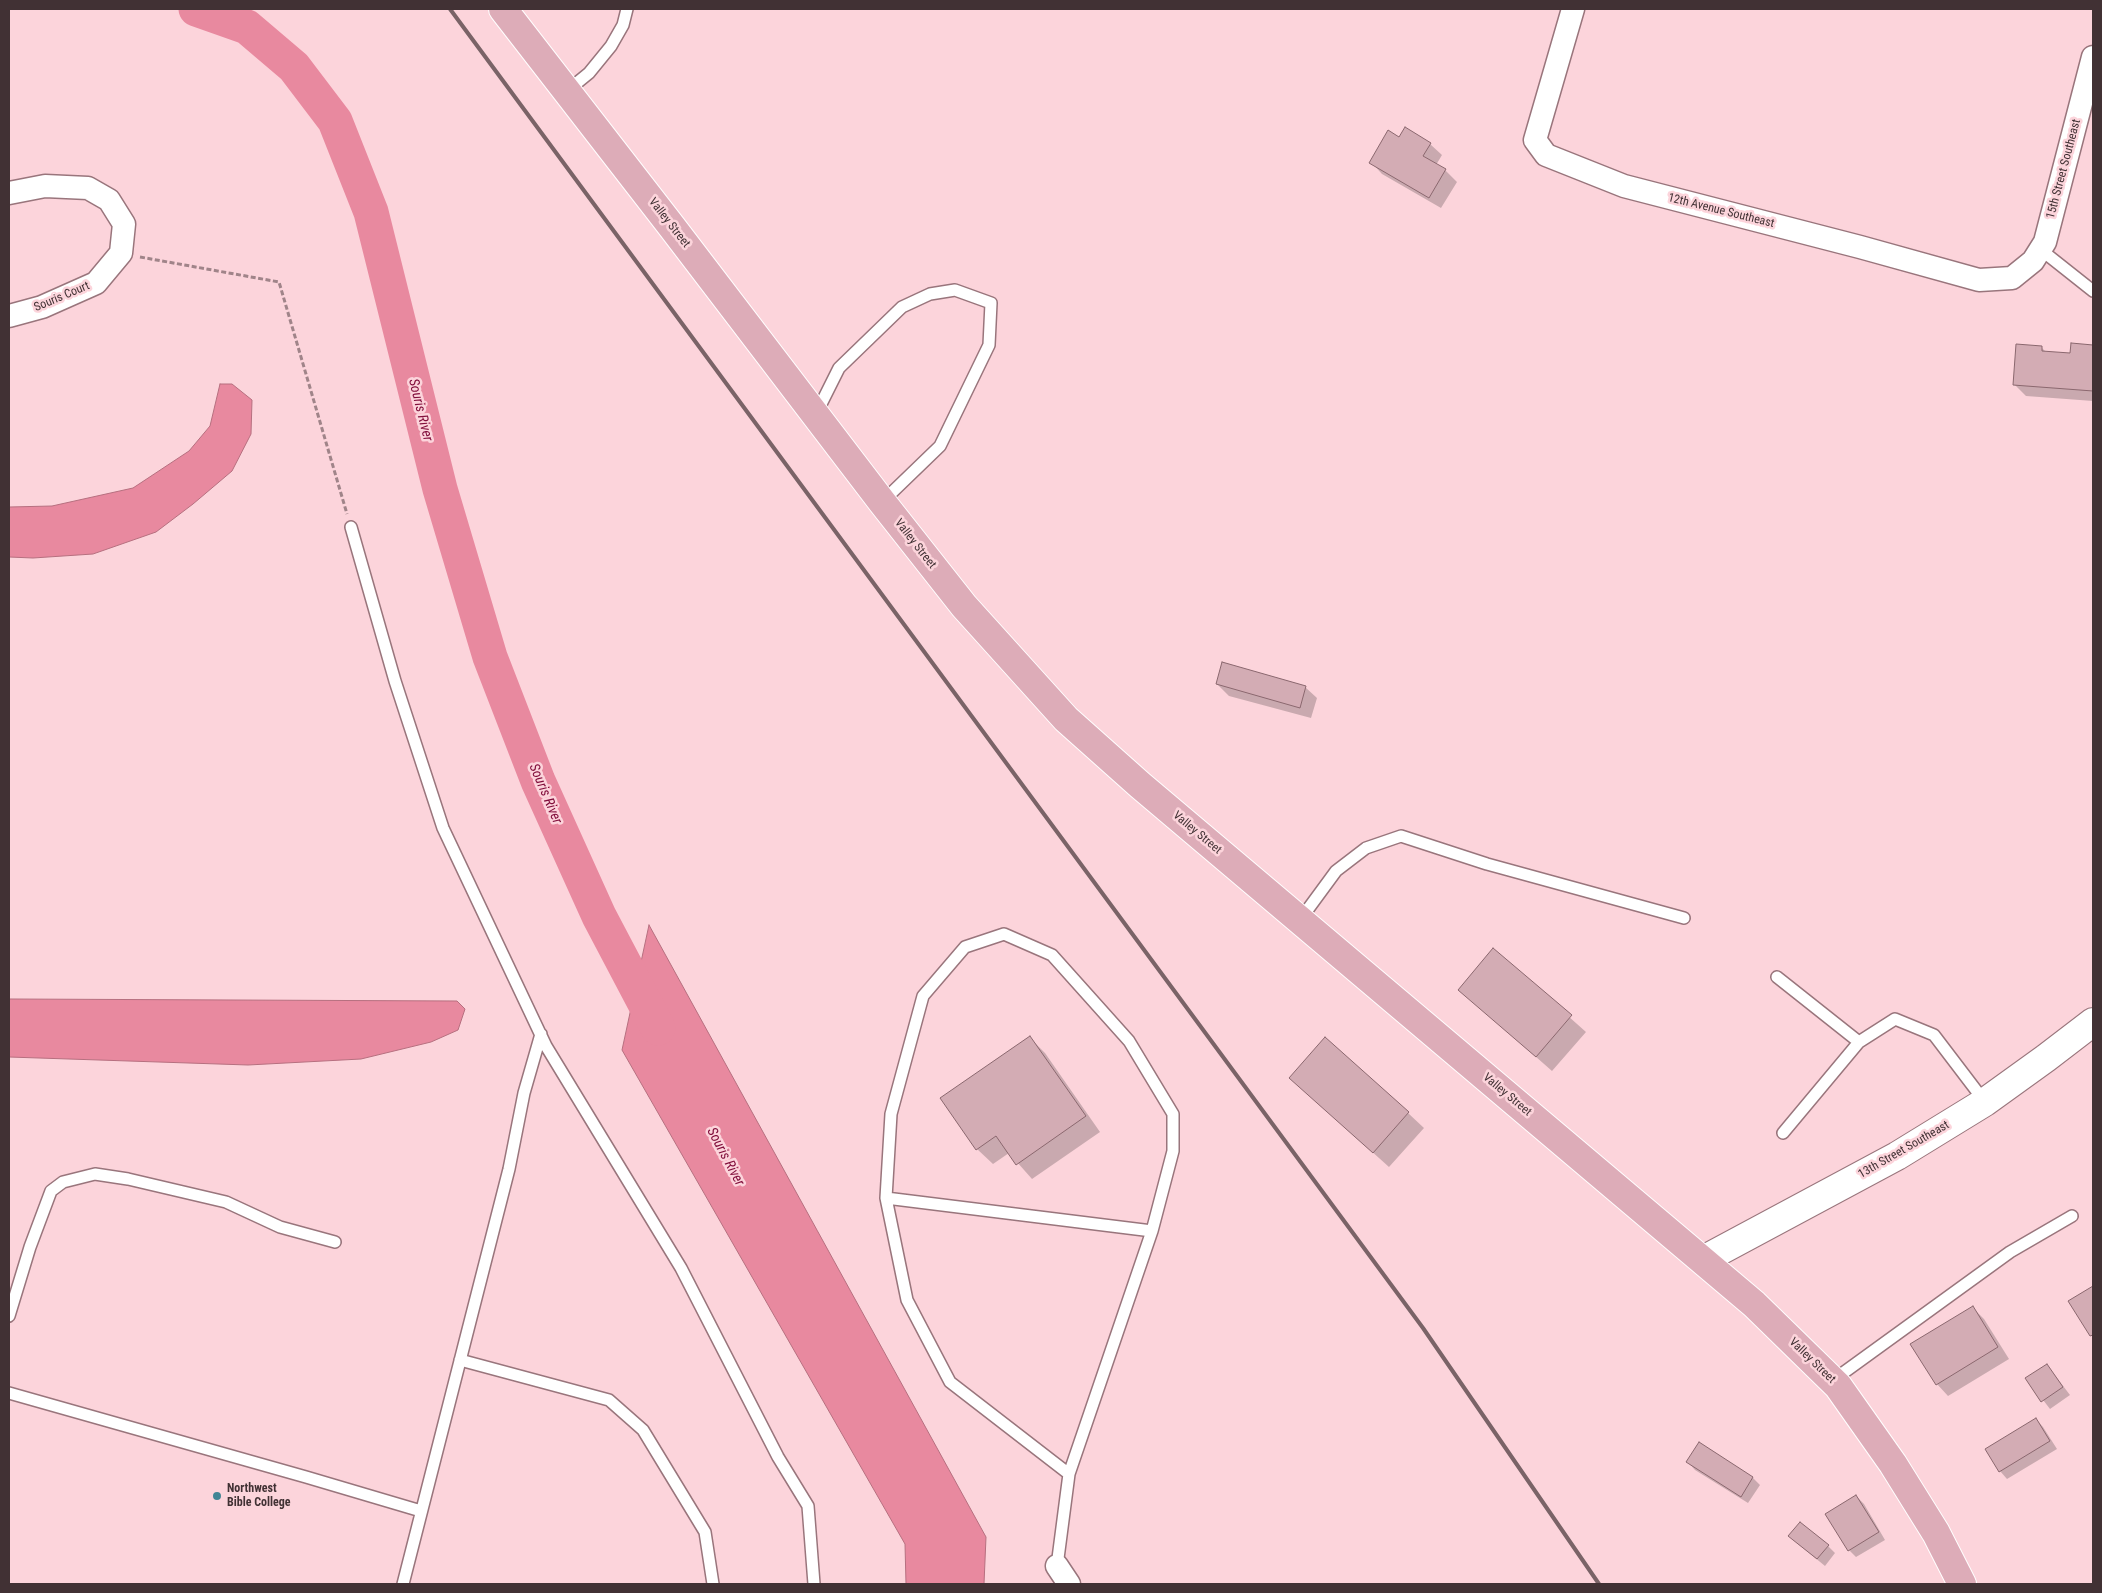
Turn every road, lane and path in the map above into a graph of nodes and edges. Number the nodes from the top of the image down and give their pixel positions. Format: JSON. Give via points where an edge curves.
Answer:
{"nodes":[{"id":1,"x":503,"y":9,"type":"edge"},
{"id":2,"x":627,"y":9,"type":"edge"},
{"id":3,"x":1573,"y":9,"type":"edge"},
{"id":4,"x":2093,"y":58,"type":"edge"},
{"id":5,"x":566,"y":91,"type":"junction"},
{"id":6,"x":2087,"y":104,"type":"edge"},
{"id":7,"x":9,"y":193,"type":"edge"},
{"id":8,"x":2040,"y":249,"type":"junction"},
{"id":9,"x":120,"y":254,"type":"junction"},
{"id":10,"x":2093,"y":290,"type":"edge"},
{"id":11,"x":9,"y":316,"type":"edge"},
{"id":12,"x":816,"y":416,"type":"junction"},
{"id":13,"x":882,"y":502,"type":"junction"},
{"id":14,"x":351,"y":527,"type":"joint"},
{"id":15,"x":1684,"y":918,"type":"dead end"},
{"id":16,"x":1300,"y":920,"type":"junction"},
{"id":17,"x":1777,"y":977,"type":"dead end"},
{"id":18,"x":2093,"y":1022,"type":"edge"},
{"id":19,"x":541,"y":1034,"type":"junction"},
{"id":20,"x":1859,"y":1042,"type":"junction"},
{"id":21,"x":1985,"y":1102,"type":"junction"},
{"id":22,"x":1783,"y":1133,"type":"dead end"},
{"id":23,"x":886,"y":1198,"type":"junction"},
{"id":24,"x":2072,"y":1216,"type":"dead end"},
{"id":25,"x":1152,"y":1231,"type":"junction"},
{"id":26,"x":335,"y":1242,"type":"dead end"},
{"id":27,"x":1703,"y":1260,"type":"junction"},
{"id":28,"x":9,"y":1316,"type":"edge"},
{"id":29,"x":460,"y":1360,"type":"junction"},
{"id":30,"x":1832,"y":1381,"type":"junction"},
{"id":31,"x":9,"y":1393,"type":"edge"},
{"id":32,"x":1069,"y":1474,"type":"junction"},
{"id":33,"x":421,"y":1511,"type":"junction"},
{"id":34,"x":1063,"y":1575,"type":"edge"},
{"id":35,"x":403,"y":1584,"type":"edge"},
{"id":36,"x":713,"y":1584,"type":"edge"},
{"id":37,"x":814,"y":1584,"type":"edge"},
{"id":38,"x":1962,"y":1584,"type":"edge"}],
"edges":[{"from":1,"to":5,"type":"main road","name":"Valley Street"},
{"from":2,"to":5,"type":"lane","via":[[623,25],[611,46],[590,73]]},
{"from":3,"to":8,"type":"street","name":"12th Avenue Southeast","via":[[1535,140],[1546,155],[1624,186],[1979,280],[2012,278],[2033,261]]},
{"from":4,"to":6,"type":"street","name":"15th Street Southeast"},
{"from":5,"to":12,"type":"main road","name":"Valley Street"},
{"from":6,"to":8,"type":"street","name":"15th Street Southeast","via":[[2045,242]]},
{"from":7,"to":9,"type":"street","via":[[45,186],[88,188],[109,200],[124,224]]},
{"from":8,"to":10,"type":"lane"},
{"from":9,"to":11,"type":"street","name":"Souris Court","via":[[96,283],[42,307]]},
{"from":9,"to":14,"type":"path","via":[[278,282]]},
{"from":12,"to":13,"type":"main road","name":"Valley Street"},
{"from":12,"to":13,"type":"lane","via":[[839,368],[902,307],[930,294],[955,290],[991,303],[989,345],[940,446]]},
{"from":13,"to":16,"type":"main road","name":"Valley Street","via":[[964,606],[1066,719]]},
{"from":14,"to":19,"type":"lane","via":[[395,681],[443,828]]},
{"from":15,"to":16,"type":"lane","via":[[1487,864],[1401,836],[1366,848],[1336,871]]},
{"from":16,"to":27,"type":"main road","name":"Valley Street"},
{"from":17,"to":20,"type":"lane"},
{"from":18,"to":21,"type":"street","name":"13th Street Southeast"},
{"from":19,"to":29,"type":"lane"},
{"from":19,"to":37,"type":"lane","via":[[581,1107],[681,1268],[778,1457],[808,1506]]},
{"from":20,"to":21,"type":"lane","via":[[1895,1019],[1934,1035]]},
{"from":20,"to":22,"type":"lane"},
{"from":21,"to":27,"type":"street","name":"13th Street Southeast","via":[[1897,1156]]},
{"from":23,"to":25,"type":"lane"},
{"from":23,"to":25,"type":"lane","via":[[891,1114],[922,996],[965,947],[1004,934],[1052,955],[1129,1041],[1174,1114],[1173,1151]]},
{"from":23,"to":32,"type":"lane","via":[[907,1300],[950,1382]]},
{"from":24,"to":30,"type":"lane","via":[[2010,1252]]},
{"from":25,"to":32,"type":"lane"},
{"from":26,"to":28,"type":"lane","via":[[280,1227],[226,1202],[95,1174],[63,1182],[51,1192]]},
{"from":27,"to":30,"type":"main road","name":"Valley Street","via":[[1754,1304]]},
{"from":29,"to":33,"type":"lane"},
{"from":29,"to":36,"type":"lane","via":[[609,1400],[643,1430],[705,1532]]},
{"from":30,"to":38,"type":"main road","name":"Valley Street","via":[[1892,1464],[1936,1533]]},
{"from":31,"to":33,"type":"lane"},
{"from":32,"to":34,"type":"lane"},
{"from":33,"to":35,"type":"lane"}]}
